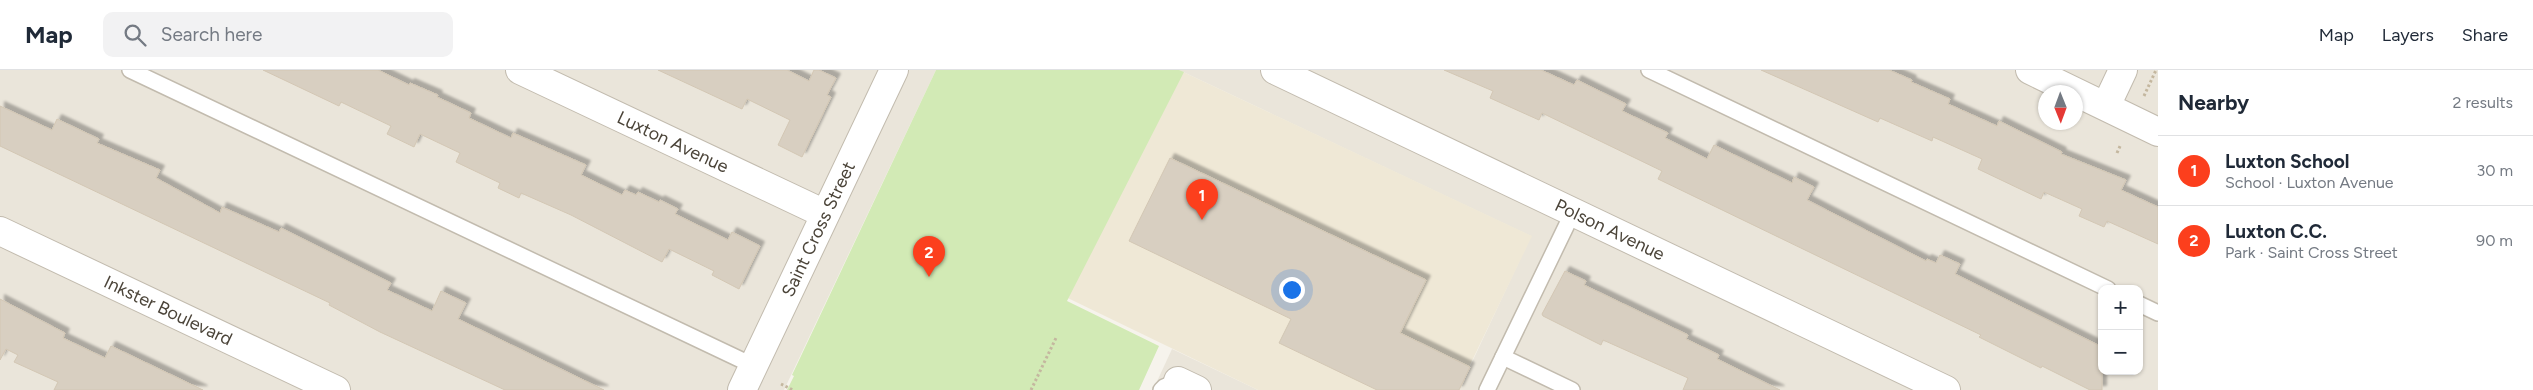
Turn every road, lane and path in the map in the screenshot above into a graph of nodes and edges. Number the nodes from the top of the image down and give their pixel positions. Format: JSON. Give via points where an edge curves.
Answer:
{"nodes":[{"id":1,"x":130,"y":70,"type":"edge"},
{"id":2,"x":520,"y":70,"type":"edge"},
{"id":3,"x":894,"y":70,"type":"edge"},
{"id":4,"x":1275,"y":70,"type":"edge"},
{"id":5,"x":1649,"y":70,"type":"edge"},
{"id":6,"x":2030,"y":70,"type":"edge"},
{"id":7,"x":2123,"y":70,"type":"edge"},
{"id":8,"x":2106,"y":106,"type":"junction"},
{"id":9,"x":2158,"y":132,"type":"edge"},
{"id":10,"x":1573,"y":212,"type":"junction"},
{"id":11,"x":826,"y":214,"type":"junction"},
{"id":12,"x":0,"y":231,"type":"edge"},
{"id":13,"x":2100,"y":285,"type":"edge"},
{"id":14,"x":2143,"y":306,"type":"edge"},
{"id":15,"x":2158,"y":313,"type":"edge"},
{"id":16,"x":1056,"y":338,"type":"dead end"},
{"id":17,"x":1503,"y":357,"type":"junction"},
{"id":18,"x":754,"y":366,"type":"junction"},
{"id":19,"x":781,"y":384,"type":"dead end"},
{"id":20,"x":336,"y":390,"type":"edge"},
{"id":21,"x":742,"y":390,"type":"edge"},
{"id":22,"x":793,"y":390,"type":"edge"},
{"id":23,"x":1031,"y":390,"type":"edge"},
{"id":24,"x":1487,"y":390,"type":"edge"},
{"id":25,"x":1572,"y":390,"type":"edge"},
{"id":26,"x":1946,"y":390,"type":"edge"}],
"edges":[{"from":1,"to":18,"type":"lane"},
{"from":2,"to":11,"type":"street","name":"Luxton Avenue"},
{"from":3,"to":11,"type":"street","name":"Saint Cross Street"},
{"from":4,"to":10,"type":"street","name":"Polson Avenue"},
{"from":5,"to":13,"type":"lane"},
{"from":6,"to":8,"type":"street"},
{"from":7,"to":8,"type":"street"},
{"from":8,"to":9,"type":"street"},
{"from":10,"to":17,"type":"lane"},
{"from":10,"to":26,"type":"street","name":"Polson Avenue"},
{"from":11,"to":18,"type":"street","name":"Saint Cross Street"},
{"from":12,"to":20,"type":"street","name":"Inkster Boulevard"},
{"from":14,"to":15,"type":"lane"},
{"from":16,"to":23,"type":"path"},
{"from":17,"to":24,"type":"lane"},
{"from":17,"to":25,"type":"lane"},
{"from":18,"to":21,"type":"street","name":"Saint Cross Street"},
{"from":19,"to":22,"type":"path"}]}
